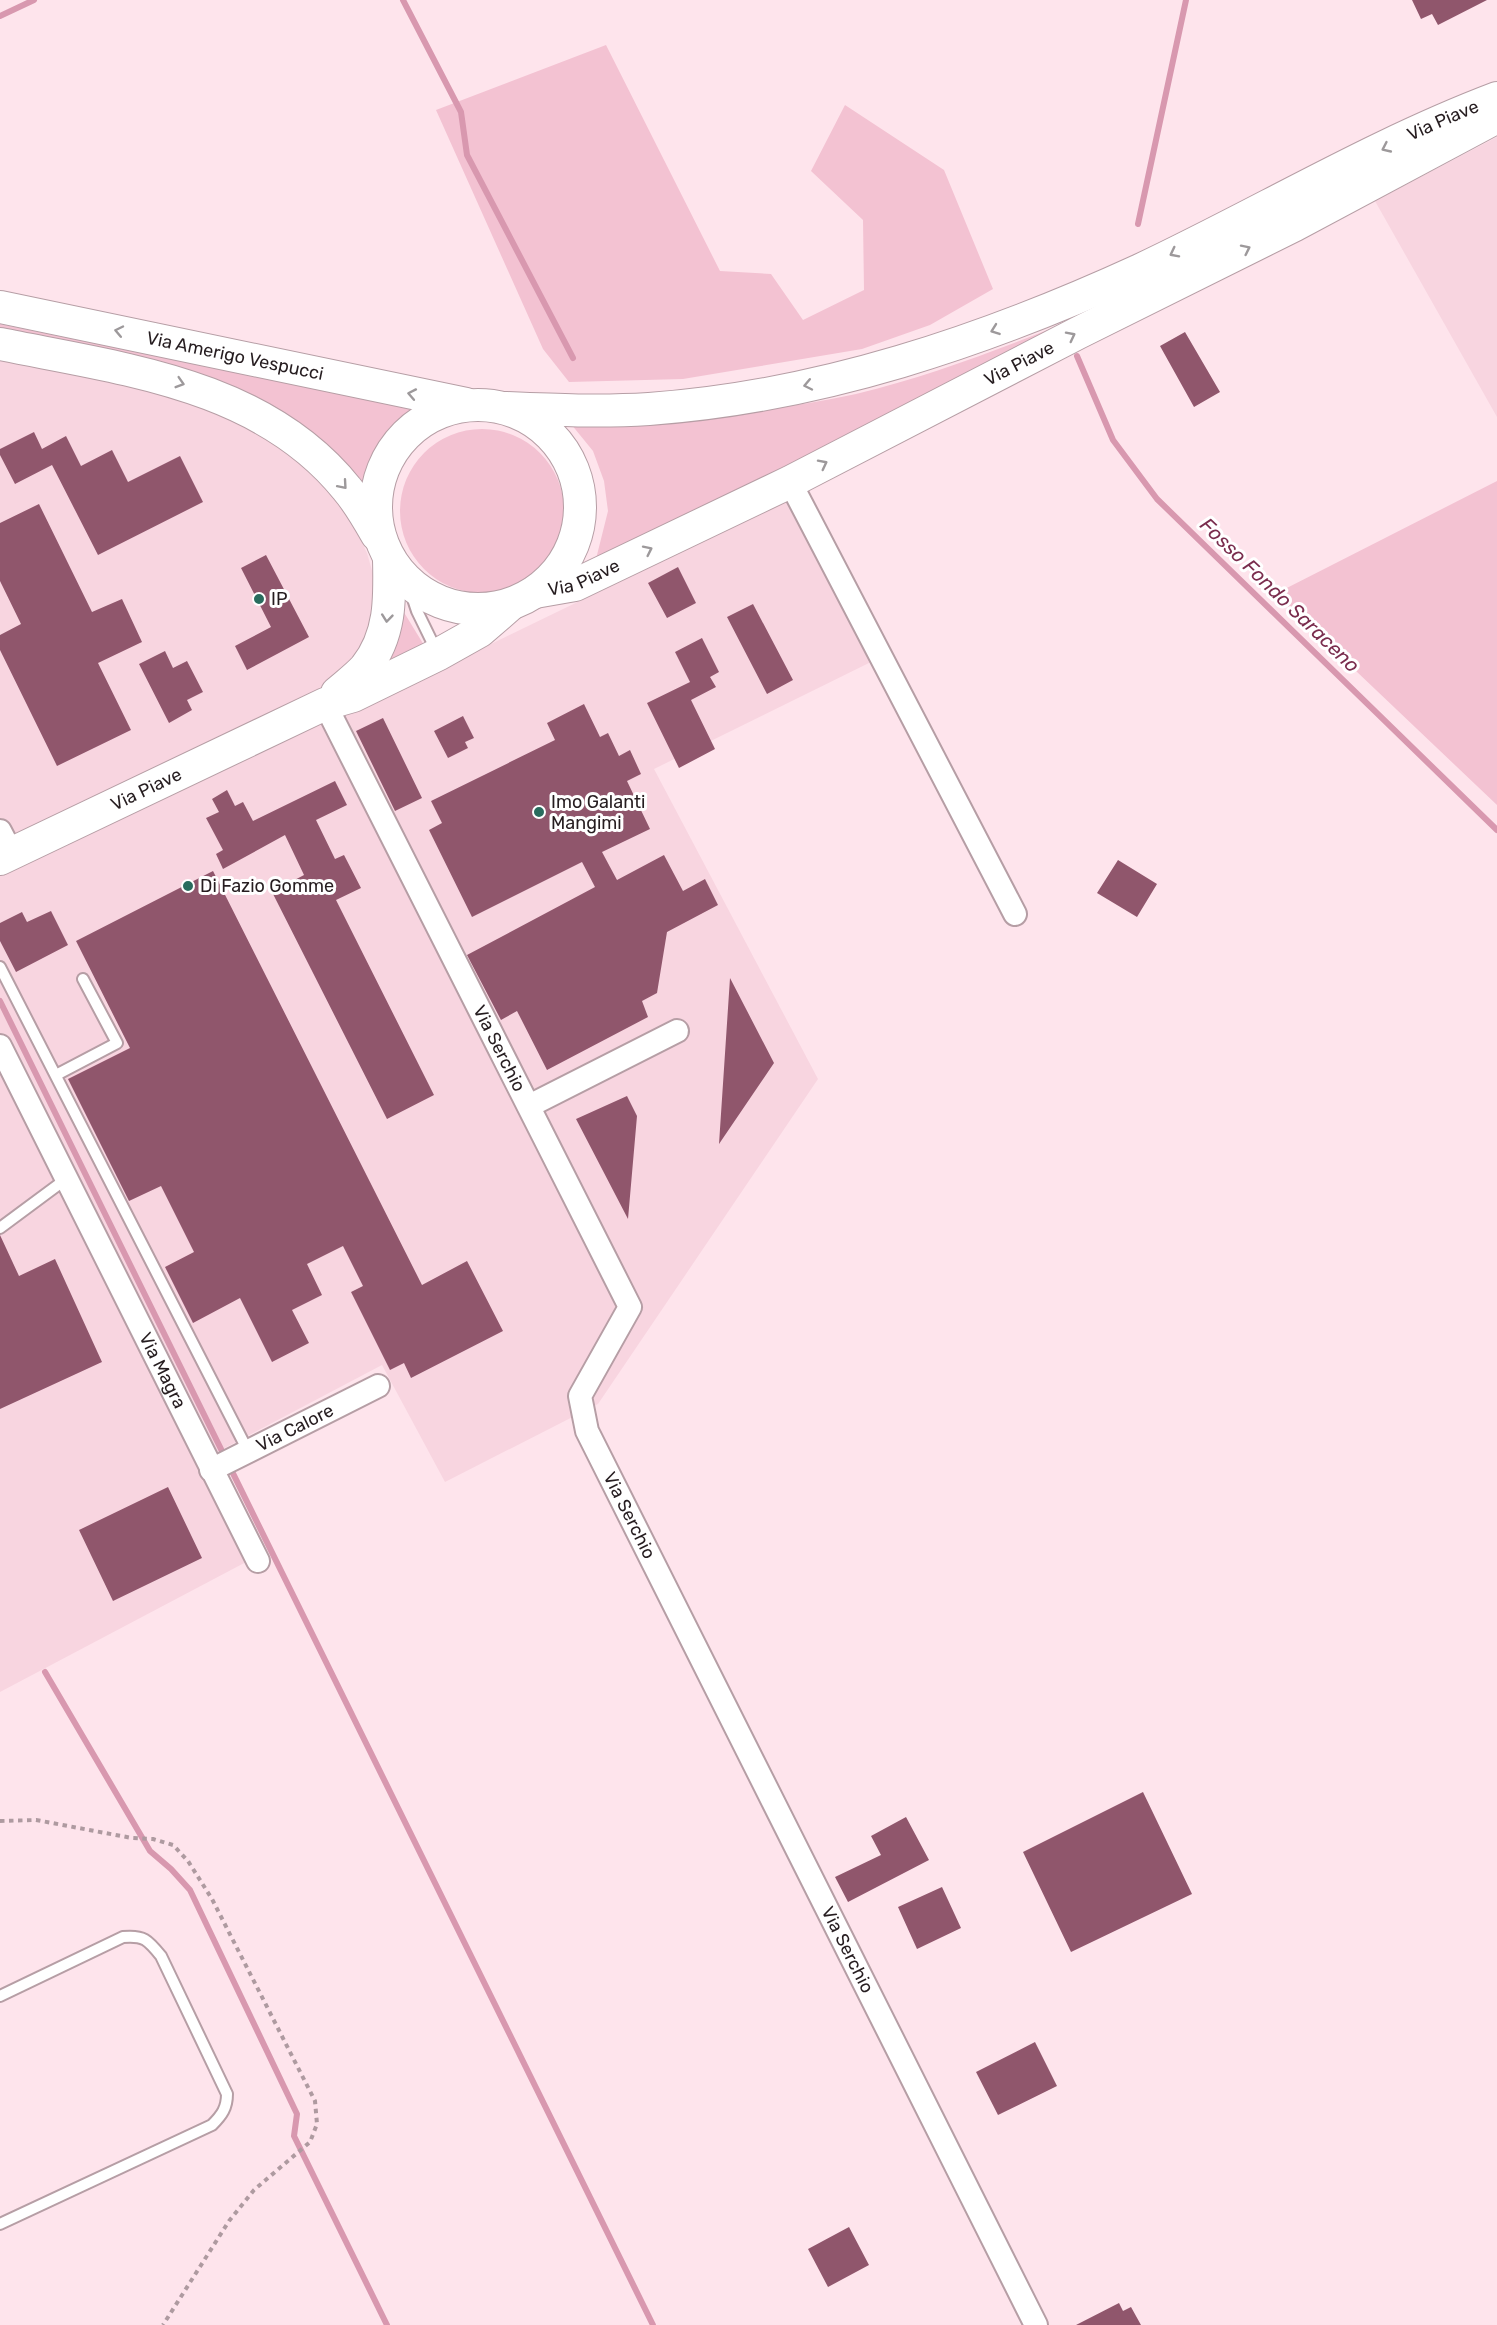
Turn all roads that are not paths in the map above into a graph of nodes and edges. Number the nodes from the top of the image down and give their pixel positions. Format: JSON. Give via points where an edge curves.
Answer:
{"nodes":[{"id":1,"x":1497,"y":98,"type":"edge"},
{"id":2,"x":1497,"y":117,"type":"edge"},
{"id":3,"x":0,"y":307,"type":"edge"},
{"id":4,"x":0,"y":344,"type":"edge"},
{"id":5,"x":470,"y":405,"type":"junction"},
{"id":6,"x":506,"y":408,"type":"junction"},
{"id":7,"x":790,"y":482,"type":"junction"},
{"id":8,"x":392,"y":561,"type":"junction"},
{"id":9,"x":523,"y":598,"type":"junction"},
{"id":10,"x":439,"y":654,"type":"junction"},
{"id":11,"x":325,"y":704,"type":"junction"},
{"id":12,"x":4,"y":848,"type":"edge"},
{"id":13,"x":1015,"y":914,"type":"dead end"},
{"id":14,"x":0,"y":967,"type":"edge"},
{"id":15,"x":83,"y":979,"type":"dead end"},
{"id":16,"x":677,"y":1031,"type":"dead end"},
{"id":17,"x":0,"y":1046,"type":"edge"},
{"id":18,"x":56,"y":1075,"type":"junction"},
{"id":19,"x":529,"y":1106,"type":"junction"},
{"id":20,"x":66,"y":1179,"type":"junction"},
{"id":21,"x":0,"y":1228,"type":"edge"},
{"id":22,"x":378,"y":1386,"type":"dead end"},
{"id":23,"x":248,"y":1451,"type":"junction"},
{"id":24,"x":211,"y":1470,"type":"junction"},
{"id":25,"x":258,"y":1561,"type":"dead end"},
{"id":26,"x":0,"y":1996,"type":"edge"},
{"id":27,"x":0,"y":2224,"type":"edge"},
{"id":28,"x":1036,"y":2325,"type":"edge"}],
"edges":[{"from":1,"to":6,"type":"main road","name":"Via Piave","one_way":true,"via":[[1331,173],[1124,277],[1005,326],[914,357],[826,381],[720,401],[615,410]]},
{"from":7,"to":2,"type":"main road","name":"Via Piave","one_way":true,"via":[[1295,225]]},
{"from":5,"to":3,"type":"main road","name":"Via Amerigo Vespucci","one_way":true},
{"from":4,"to":8,"type":"main road","name":"Via Amerigo Vespucci","one_way":true,"via":[[177,382],[260,416],[312,452],[338,479],[358,503]]},
{"from":5,"to":6,"type":"main road"},
{"from":5,"to":8,"type":"main road","via":[[439,412],[412,428],[392,452],[379,480],[376,512]]},
{"from":6,"to":9,"type":"main road","via":[[536,422],[560,445],[575,474],[580,507],[575,540],[560,569]]},
{"from":9,"to":7,"type":"main road","name":"Via Piave","one_way":true,"via":[[575,585]]},
{"from":7,"to":13,"type":"street"},
{"from":8,"to":9,"type":"main road","via":[[429,598],[455,607],[483,610]]},
{"from":8,"to":10,"type":"lane"},
{"from":8,"to":11,"type":"main road","name":"Via Piave","one_way":true,"via":[[387,626],[378,650],[364,669]]},
{"from":9,"to":10,"type":"main road","name":"Via Piave","via":[[480,631]]},
{"from":10,"to":11,"type":"main road","name":"Via Piave","via":[[353,696]]},
{"from":11,"to":12,"type":"main road","name":"Via Piave"},
{"from":11,"to":19,"type":"street","name":"Via Serchio"},
{"from":14,"to":18,"type":"lane"},
{"from":15,"to":18,"type":"lane","via":[[117,1044]]},
{"from":16,"to":19,"type":"street"},
{"from":17,"to":20,"type":"street","name":"Via Magra"},
{"from":18,"to":23,"type":"lane"},
{"from":19,"to":28,"type":"street","name":"Via Serchio","via":[[630,1307],[580,1396],[587,1431]]},
{"from":20,"to":21,"type":"lane"},
{"from":20,"to":24,"type":"street","name":"Via Magra"},
{"from":22,"to":23,"type":"street","name":"Via Calore"},
{"from":23,"to":24,"type":"street","name":"Via Calore"},
{"from":24,"to":25,"type":"street","name":"Via Magra"},
{"from":26,"to":27,"type":"lane","via":[[123,1937],[148,1940],[161,1956],[227,2094],[227,2105],[212,2125]]}]}
